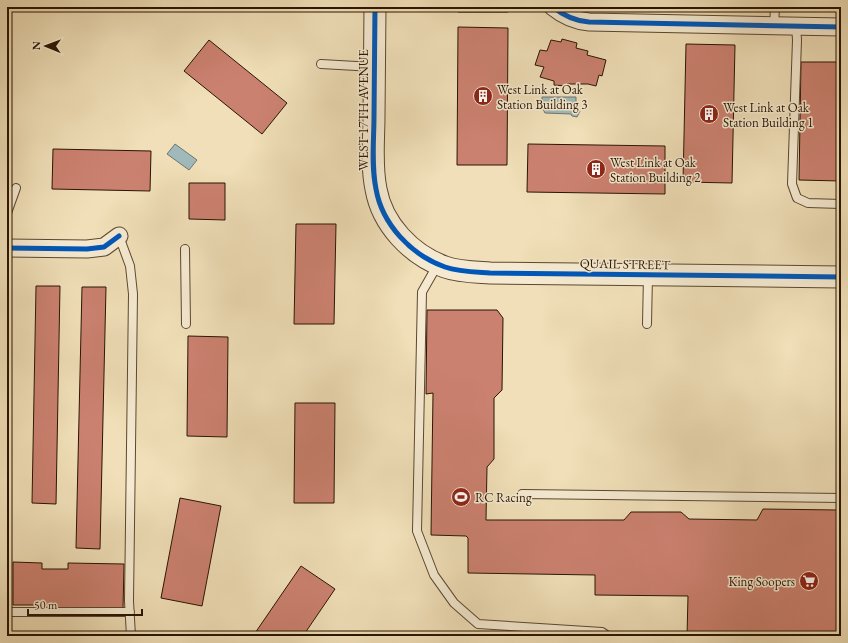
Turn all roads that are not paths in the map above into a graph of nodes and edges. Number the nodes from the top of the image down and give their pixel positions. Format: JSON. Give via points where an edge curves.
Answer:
{"nodes":[{"id":1,"x":375,"y":7,"type":"edge"},
{"id":2,"x":775,"y":7,"type":"edge"},
{"id":3,"x":559,"y":12,"type":"edge"},
{"id":4,"x":774,"y":26,"type":"junction"},
{"id":5,"x":796,"y":26,"type":"junction"},
{"id":6,"x":841,"y":27,"type":"edge"},
{"id":7,"x":321,"y":64,"type":"dead end"},
{"id":8,"x":374,"y":67,"type":"junction"},
{"id":9,"x":16,"y":188,"type":"dead end"},
{"id":10,"x":841,"y":204,"type":"edge"},
{"id":11,"x":7,"y":213,"type":"edge"},
{"id":12,"x":119,"y":236,"type":"joint"},
{"id":13,"x":7,"y":248,"type":"edge"},
{"id":14,"x":185,"y":249,"type":"dead end"},
{"id":15,"x":413,"y":249,"type":"joint"},
{"id":16,"x":438,"y":264,"type":"junction"},
{"id":17,"x":648,"y":275,"type":"junction"},
{"id":18,"x":841,"y":277,"type":"edge"},
{"id":19,"x":186,"y":324,"type":"dead end"},
{"id":20,"x":647,"y":324,"type":"dead end"},
{"id":21,"x":522,"y":494,"type":"dead end"},
{"id":22,"x":841,"y":498,"type":"edge"},
{"id":23,"x":7,"y":612,"type":"edge"},
{"id":24,"x":130,"y":612,"type":"junction"},
{"id":25,"x":131,"y":636,"type":"edge"},
{"id":26,"x":608,"y":636,"type":"edge"}],
"edges":[{"from":1,"to":8,"type":"street","name":"WEST 17TH AVENUE"},
{"from":2,"to":4,"type":"lane"},
{"from":3,"to":4,"type":"street","via":[[578,22]]},
{"from":4,"to":5,"type":"street"},
{"from":5,"to":6,"type":"street"},
{"from":5,"to":10,"type":"lane","via":[[792,184],[797,198],[808,203]]},
{"from":7,"to":8,"type":"lane"},
{"from":8,"to":15,"type":"street","name":"WEST 17TH AVENUE","via":[[376,189],[381,207],[389,221]]},
{"from":9,"to":11,"type":"lane"},
{"from":12,"to":13,"type":"street","via":[[104,247],[87,249]]},
{"from":12,"to":24,"type":"lane","via":[[130,266],[133,294]]},
{"from":14,"to":19,"type":"lane"},
{"from":15,"to":16,"type":"street","name":"QUAIL STREET"},
{"from":16,"to":17,"type":"street","name":"QUAIL STREET","via":[[458,271],[490,273]]},
{"from":16,"to":26,"type":"lane","via":[[422,292],[417,531],[434,575],[454,603],[478,624],[602,632]]},
{"from":17,"to":18,"type":"street","name":"QUAIL STREET"},
{"from":17,"to":20,"type":"lane"},
{"from":21,"to":22,"type":"lane"},
{"from":23,"to":24,"type":"lane"},
{"from":24,"to":25,"type":"lane"}]}
